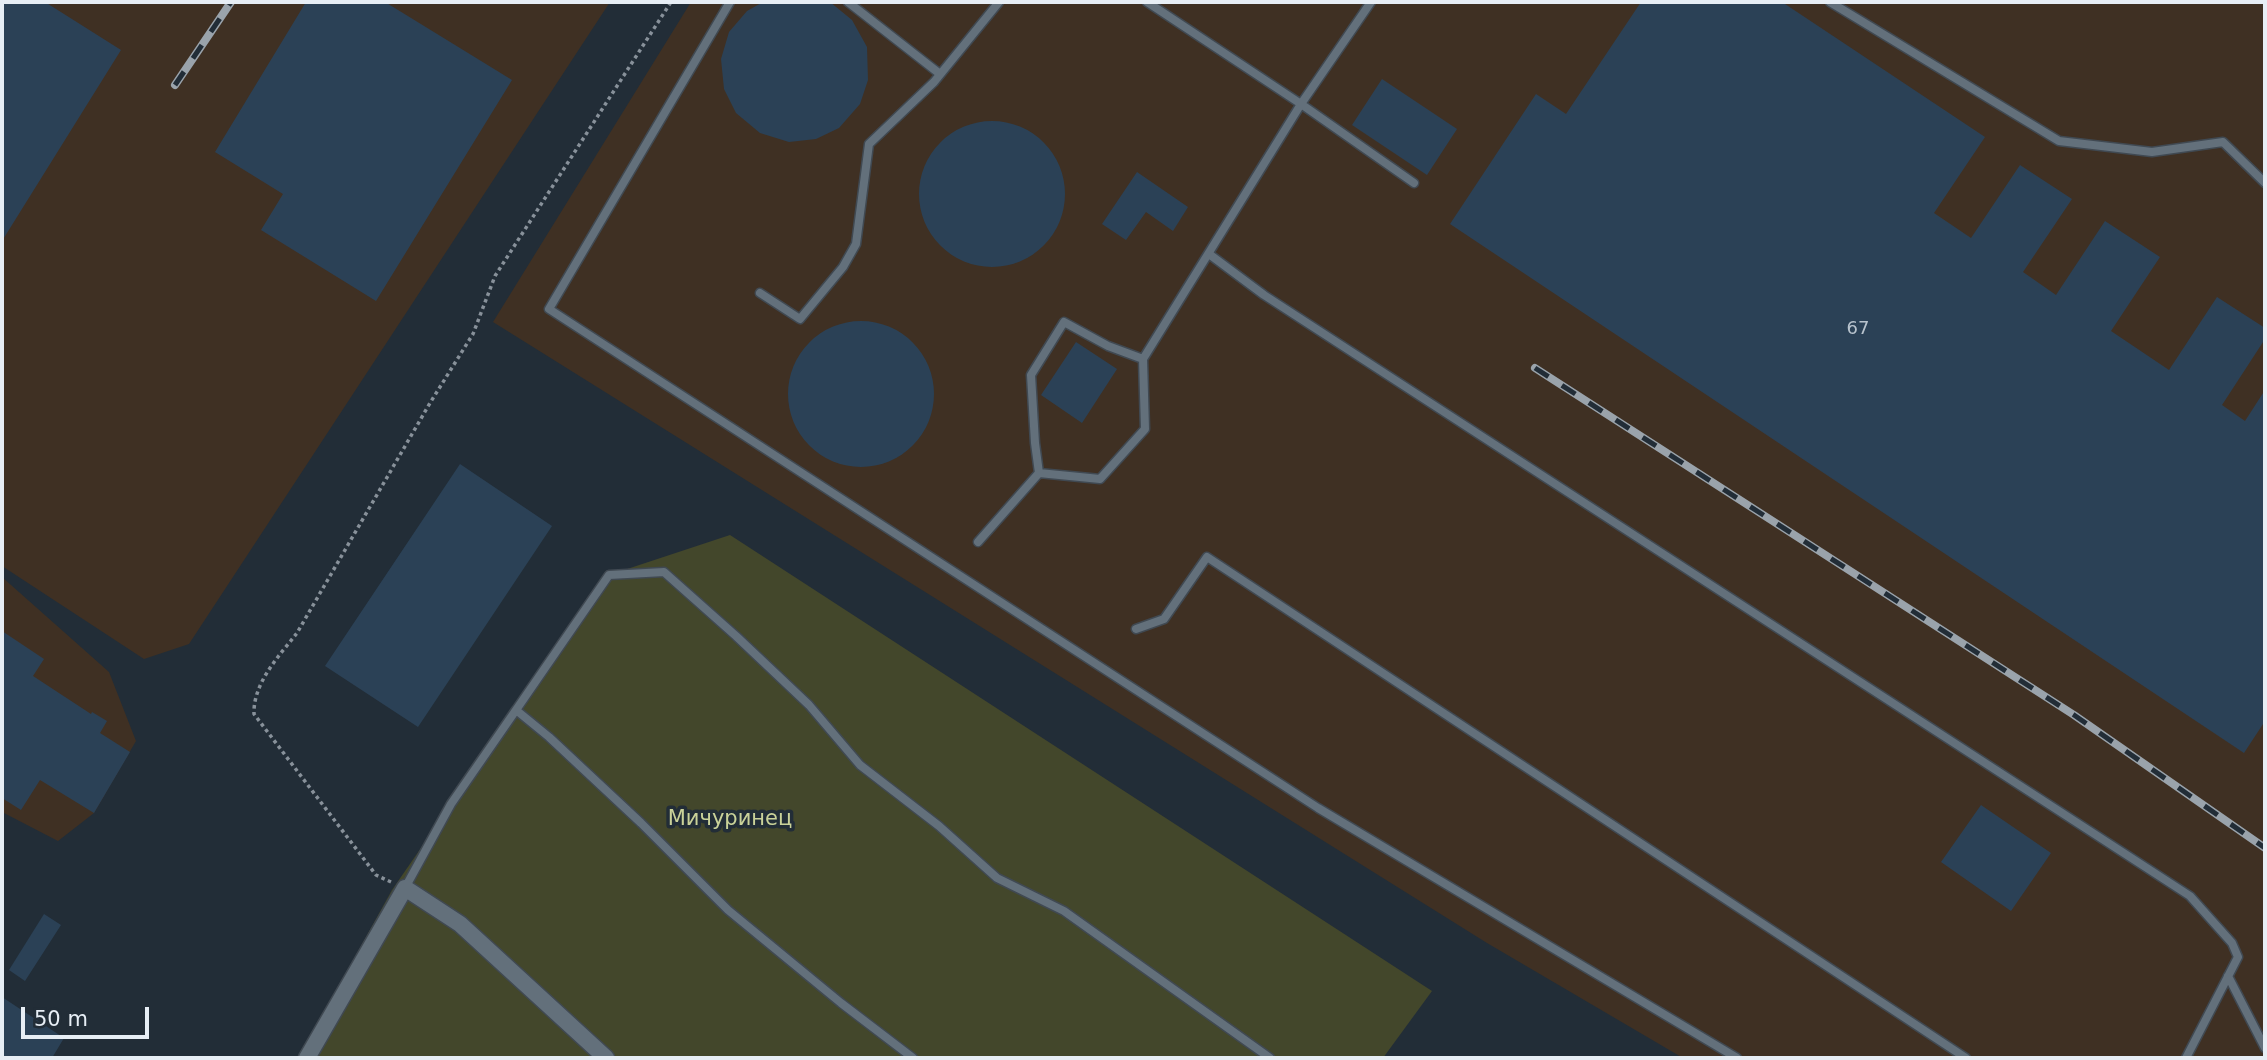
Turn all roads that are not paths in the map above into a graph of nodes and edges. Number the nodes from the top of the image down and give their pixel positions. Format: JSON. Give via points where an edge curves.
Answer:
{"nodes":[{"id":1,"x":730,"y":2,"type":"edge"},
{"id":2,"x":848,"y":2,"type":"edge"},
{"id":3,"x":999,"y":2,"type":"edge"},
{"id":4,"x":1147,"y":2,"type":"edge"},
{"id":5,"x":1371,"y":2,"type":"edge"},
{"id":6,"x":1830,"y":2,"type":"edge"},
{"id":7,"x":940,"y":74,"type":"junction"},
{"id":8,"x":1301,"y":104,"type":"junction"},
{"id":9,"x":1414,"y":183,"type":"dead end"},
{"id":10,"x":2265,"y":183,"type":"edge"},
{"id":11,"x":1209,"y":254,"type":"junction"},
{"id":12,"x":760,"y":293,"type":"dead end"},
{"id":13,"x":1143,"y":359,"type":"junction"},
{"id":14,"x":1040,"y":473,"type":"junction"},
{"id":15,"x":978,"y":542,"type":"dead end"},
{"id":16,"x":1136,"y":629,"type":"dead end"},
{"id":17,"x":516,"y":710,"type":"junction"},
{"id":18,"x":405,"y":888,"type":"junction"},
{"id":19,"x":2228,"y":976,"type":"junction"},
{"id":20,"x":2265,"y":1048,"type":"edge"},
{"id":21,"x":307,"y":1058,"type":"edge"},
{"id":22,"x":606,"y":1058,"type":"edge"},
{"id":23,"x":913,"y":1058,"type":"edge"},
{"id":24,"x":1270,"y":1058,"type":"edge"},
{"id":25,"x":1737,"y":1058,"type":"edge"},
{"id":26,"x":1966,"y":1058,"type":"edge"},
{"id":27,"x":2186,"y":1058,"type":"edge"}],
"edges":[{"from":1,"to":25,"type":"lane","via":[[549,309],[1318,808]]},
{"from":2,"to":7,"type":"lane"},
{"from":3,"to":7,"type":"lane"},
{"from":4,"to":8,"type":"lane"},
{"from":5,"to":8,"type":"lane"},
{"from":6,"to":10,"type":"lane","via":[[2059,141],[2152,152],[2223,142]]},
{"from":7,"to":12,"type":"lane","via":[[869,144],[856,243],[844,267],[800,319]]},
{"from":8,"to":9,"type":"lane"},
{"from":8,"to":11,"type":"lane"},
{"from":11,"to":13,"type":"lane"},
{"from":11,"to":19,"type":"lane","via":[[1276,303],[2190,896],[2232,943],[2238,957]]},
{"from":13,"to":14,"type":"lane","via":[[1145,429],[1100,479]]},
{"from":13,"to":14,"type":"lane","via":[[1064,323],[1031,375]]},
{"from":14,"to":15,"type":"lane"},
{"from":16,"to":26,"type":"lane","via":[[1164,619],[1206,557]]},
{"from":17,"to":18,"type":"lane","via":[[451,804]]},
{"from":17,"to":23,"type":"lane","via":[[728,910]]},
{"from":17,"to":24,"type":"lane","via":[[609,575],[664,572],[808,705],[860,765],[997,878],[1064,911]]},
{"from":18,"to":21,"type":"street"},
{"from":18,"to":22,"type":"street","via":[[460,924]]},
{"from":19,"to":20,"type":"lane"},
{"from":19,"to":27,"type":"lane"}]}
